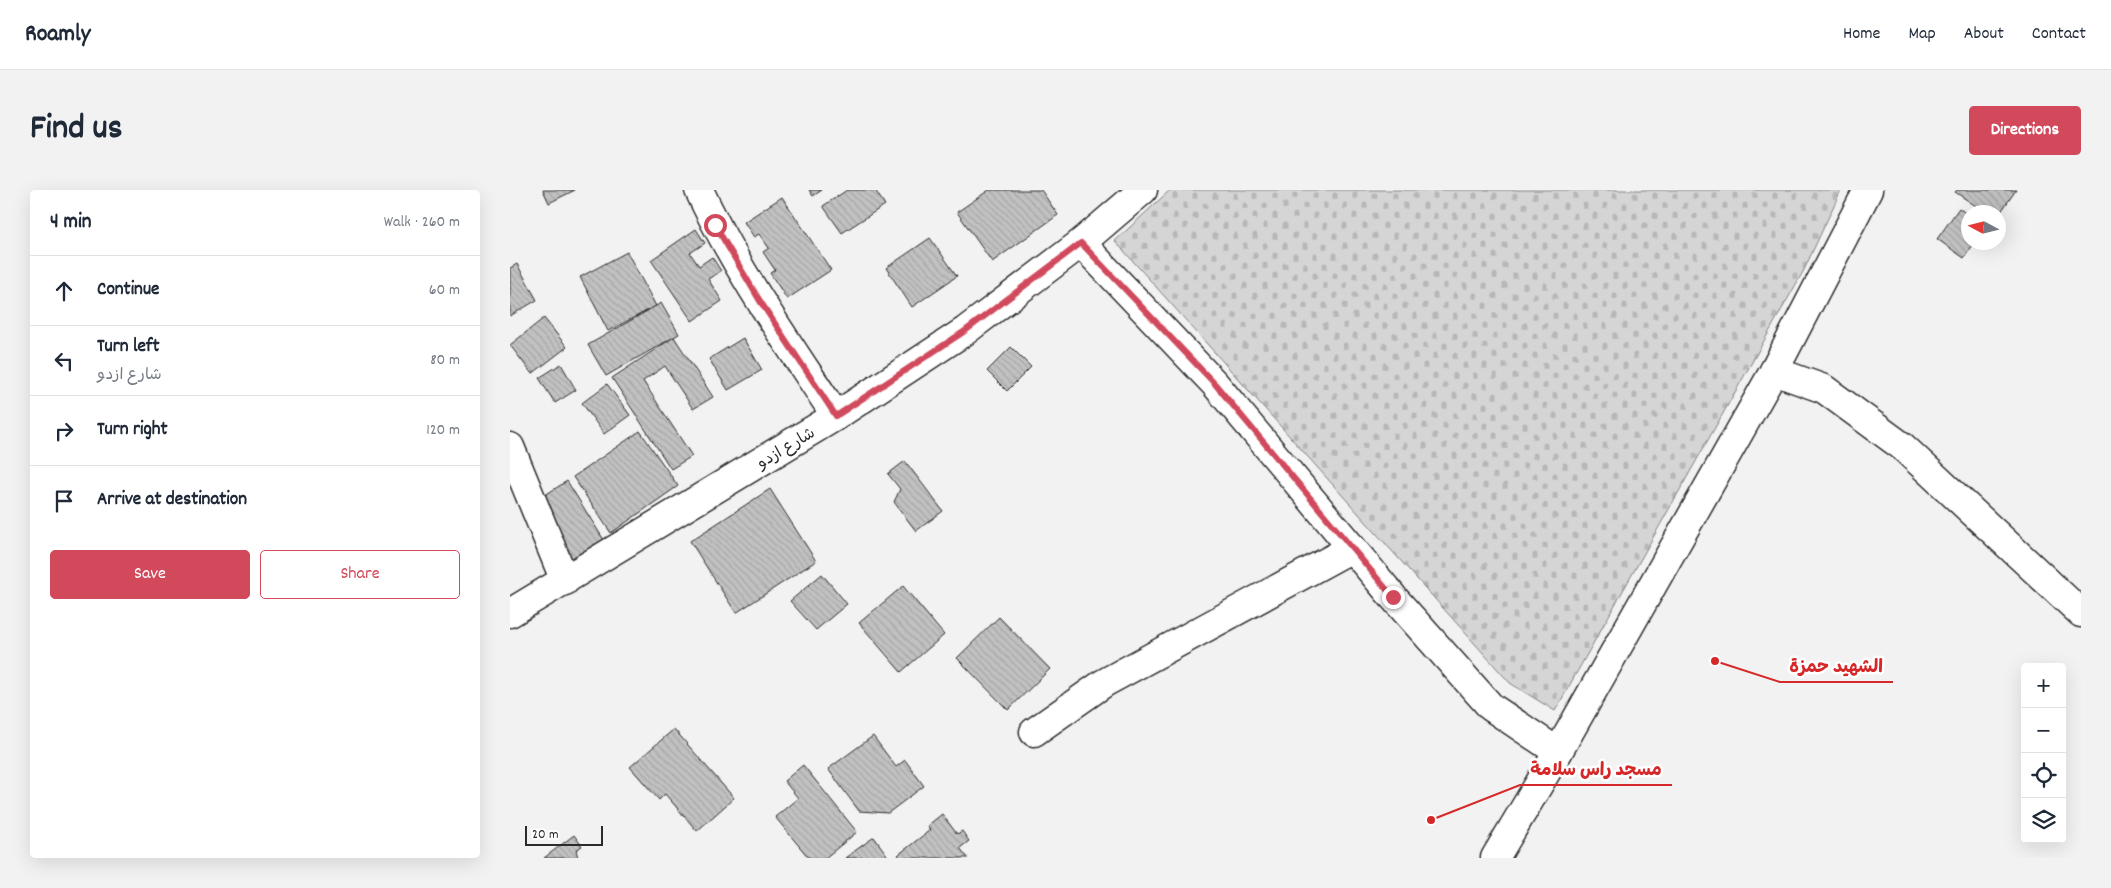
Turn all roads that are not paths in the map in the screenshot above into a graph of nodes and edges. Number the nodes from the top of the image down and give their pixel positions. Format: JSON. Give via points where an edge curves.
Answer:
{"nodes":[{"id":1,"x":698,"y":190,"type":"edge"},
{"id":2,"x":1143,"y":190,"type":"edge"},
{"id":3,"x":1868,"y":190,"type":"edge"},
{"id":4,"x":1081,"y":243,"type":"junction"},
{"id":5,"x":1774,"y":371,"type":"junction"},
{"id":6,"x":836,"y":416,"type":"junction"},
{"id":7,"x":510,"y":447,"type":"edge"},
{"id":8,"x":1352,"y":548,"type":"junction"},
{"id":9,"x":565,"y":581,"type":"junction"},
{"id":10,"x":510,"y":613,"type":"edge"},
{"id":11,"x":2081,"y":613,"type":"edge"},
{"id":12,"x":1034,"y":732,"type":"dead end"},
{"id":13,"x":1558,"y":752,"type":"junction"},
{"id":14,"x":1496,"y":858,"type":"edge"}],
"edges":[{"from":1,"to":6,"type":"street","via":[[760,301]]},
{"from":2,"to":4,"type":"street","name":"شارع ازدو"},
{"from":3,"to":5,"type":"street"},
{"from":4,"to":6,"type":"street","name":"شارع ازدو","via":[[965,331]]},
{"from":4,"to":8,"type":"street","via":[[1215,384]]},
{"from":5,"to":11,"type":"street","via":[[1824,388],[1903,447]]},
{"from":5,"to":13,"type":"street"},
{"from":6,"to":9,"type":"street","name":"شارع ازدو"},
{"from":7,"to":9,"type":"street"},
{"from":8,"to":12,"type":"street","via":[[1104,683]]},
{"from":8,"to":13,"type":"street","via":[[1491,707]]},
{"from":9,"to":10,"type":"street","name":"شارع ازدو"},
{"from":13,"to":14,"type":"street"}]}
